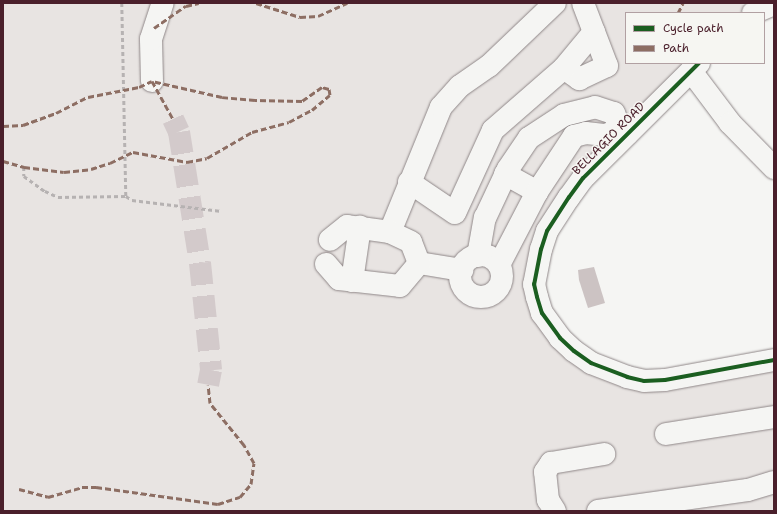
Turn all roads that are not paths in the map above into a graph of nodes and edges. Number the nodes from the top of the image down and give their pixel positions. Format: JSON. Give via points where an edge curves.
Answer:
{"nodes":[{"id":1,"x":163,"y":3,"type":"edge"},
{"id":2,"x":555,"y":3,"type":"edge"},
{"id":3,"x":583,"y":3,"type":"edge"},
{"id":4,"x":774,"y":4,"type":"edge"},
{"id":5,"x":754,"y":12,"type":"edge"},
{"id":6,"x":594,"y":32,"type":"junction"},
{"id":7,"x":695,"y":67,"type":"edge"},
{"id":8,"x":564,"y":68,"type":"junction"},
{"id":9,"x":152,"y":81,"type":"dead end"},
{"id":10,"x":571,"y":113,"type":"junction"},
{"id":11,"x":624,"y":132,"type":"junction"},
{"id":12,"x":581,"y":134,"type":"junction"},
{"id":13,"x":774,"y":168,"type":"edge"},
{"id":14,"x":506,"y":174,"type":"junction"},
{"id":15,"x":409,"y":182,"type":"junction"},
{"id":16,"x":537,"y":192,"type":"junction"},
{"id":17,"x":360,"y":227,"type":"junction"},
{"id":18,"x":390,"y":232,"type":"junction"},
{"id":19,"x":330,"y":240,"type":"dead end"},
{"id":20,"x":419,"y":263,"type":"junction"},
{"id":21,"x":470,"y":263,"type":"junction"},
{"id":22,"x":326,"y":264,"type":"dead end"},
{"id":23,"x":499,"y":265,"type":"junction"},
{"id":24,"x":352,"y":281,"type":"junction"},
{"id":25,"x":774,"y":360,"type":"edge"},
{"id":26,"x":774,"y":417,"type":"edge"},
{"id":27,"x":666,"y":434,"type":"dead end"},
{"id":28,"x":604,"y":454,"type":"dead end"},
{"id":29,"x":774,"y":482,"type":"edge"},
{"id":30,"x":676,"y":506,"type":"edge"},
{"id":31,"x":555,"y":511,"type":"edge"},
{"id":32,"x":598,"y":511,"type":"edge"}],
"edges":[{"from":1,"to":9,"type":"street","via":[[151,39]]},
{"from":2,"to":15,"type":"street","via":[[489,66],[460,86],[441,107]]},
{"from":3,"to":6,"type":"street"},
{"from":4,"to":5,"type":"street"},
{"from":6,"to":8,"type":"street"},
{"from":6,"to":8,"type":"street","via":[[607,66],[579,79]]},
{"from":7,"to":11,"type":"street","name":"BELLAGIO ROAD"},
{"from":7,"to":13,"type":"street","via":[[730,123]]},
{"from":8,"to":15,"type":"street","via":[[493,130],[455,213]]},
{"from":10,"to":11,"type":"street","via":[[595,107],[614,113]]},
{"from":10,"to":12,"type":"street"},
{"from":10,"to":14,"type":"street","via":[[529,138]]},
{"from":11,"to":12,"type":"street","via":[[606,135]]},
{"from":11,"to":25,"type":"street","name":"BELLAGIO ROAD","via":[[583,178],[547,231],[536,266],[534,284],[542,313],[560,338],[591,363],[644,381],[665,380]]},
{"from":12,"to":16,"type":"street","via":[[574,136]]},
{"from":14,"to":16,"type":"street"},
{"from":14,"to":21,"type":"street","via":[[485,218]]},
{"from":15,"to":18,"type":"street"},
{"from":16,"to":23,"type":"street"},
{"from":17,"to":18,"type":"street"},
{"from":17,"to":19,"type":"street","via":[[347,226]]},
{"from":17,"to":24,"type":"street"},
{"from":18,"to":20,"type":"street","via":[[411,242]]},
{"from":20,"to":21,"type":"street"},
{"from":20,"to":24,"type":"street","via":[[400,286]]},
{"from":21,"to":23,"type":"street","via":[[488,257]]},
{"from":21,"to":23,"type":"street","via":[[462,284],[466,290],[478,297],[485,297],[497,290],[502,277]]},
{"from":22,"to":24,"type":"street","via":[[339,279]]},
{"from":26,"to":27,"type":"street"},
{"from":28,"to":31,"type":"street","via":[[551,463],[545,472],[548,500]]},
{"from":29,"to":30,"type":"street"},
{"from":30,"to":32,"type":"street"}]}
